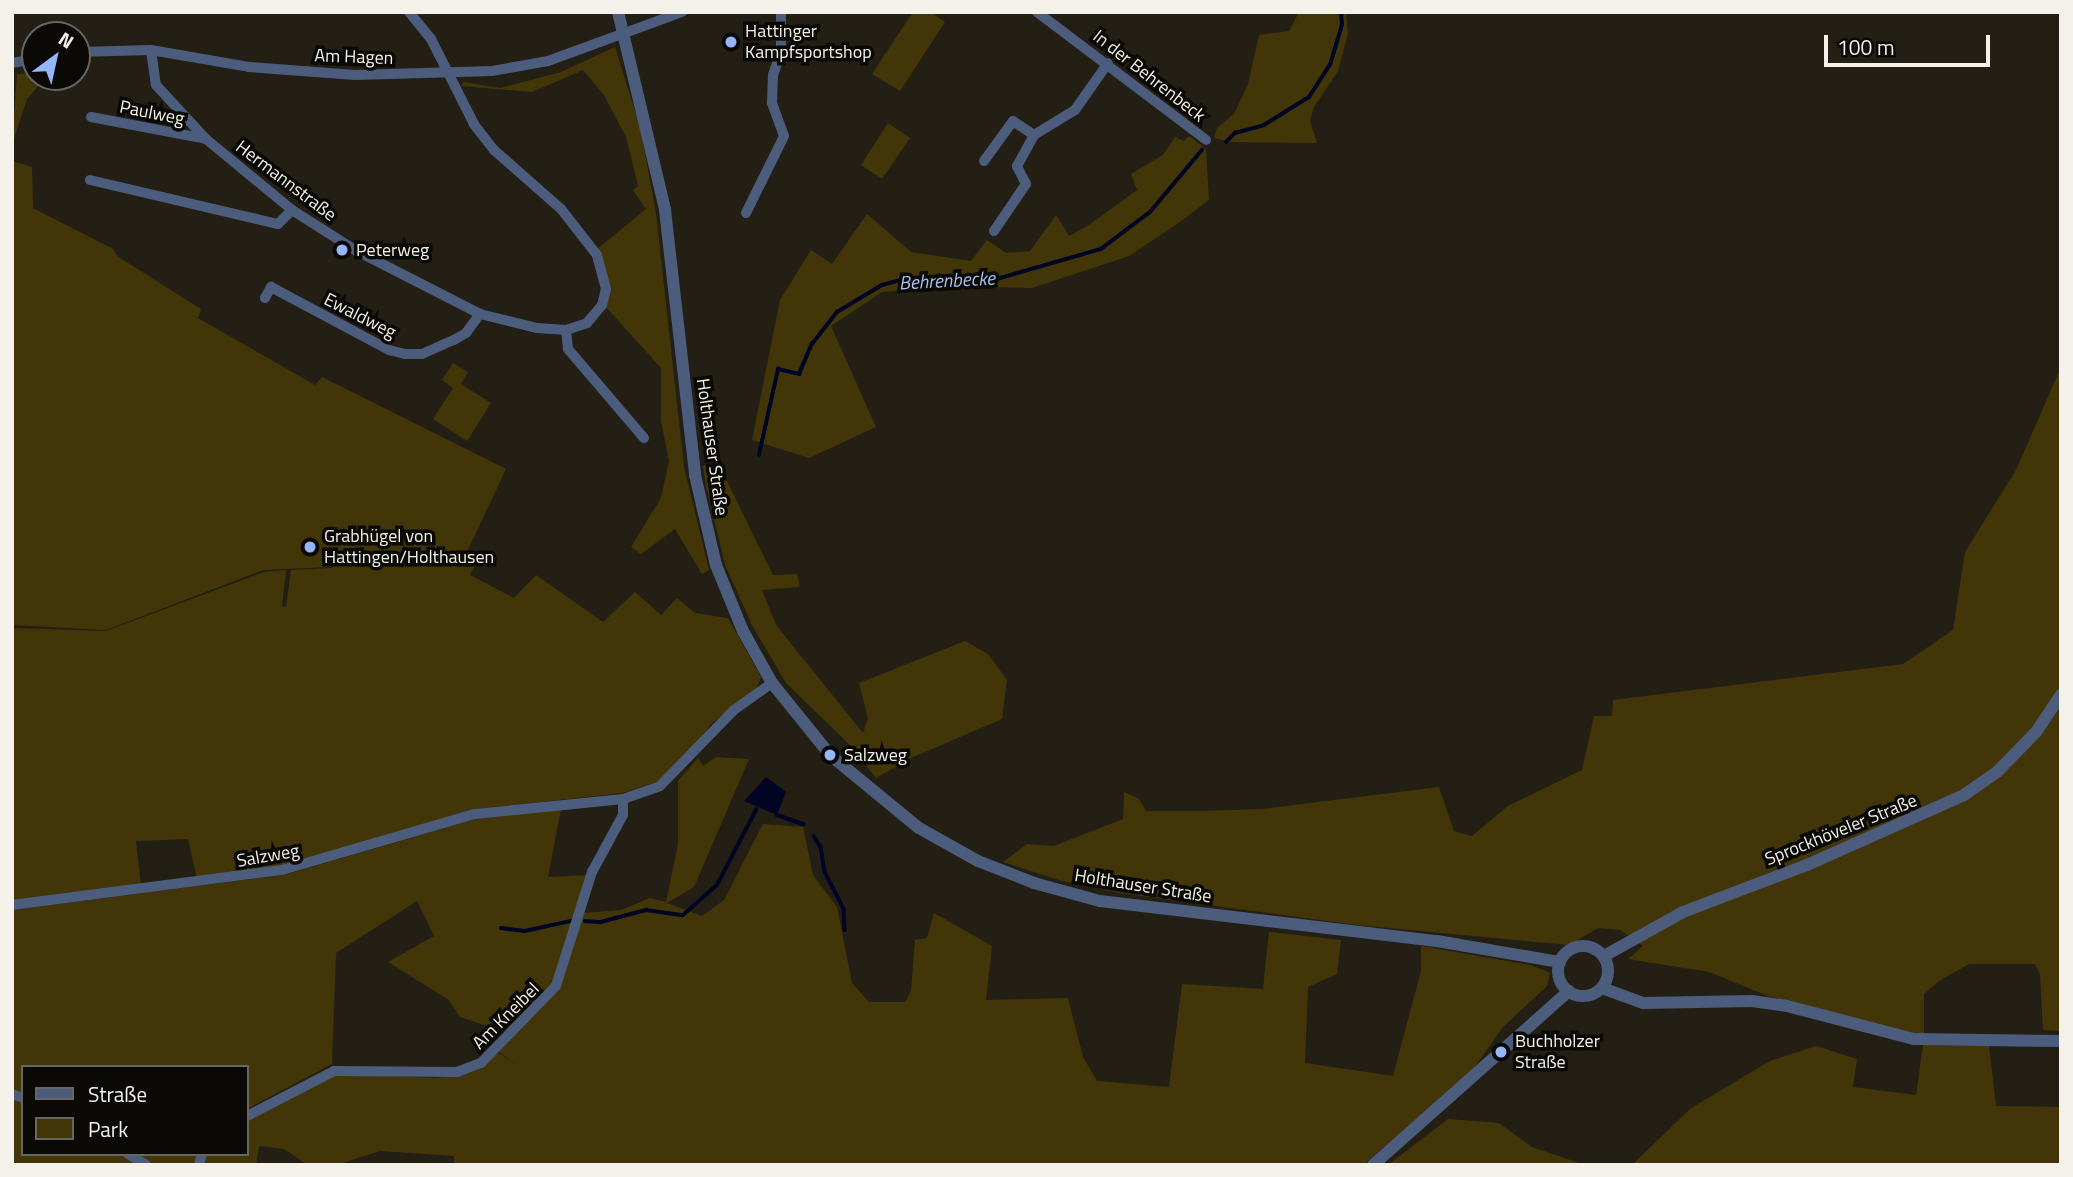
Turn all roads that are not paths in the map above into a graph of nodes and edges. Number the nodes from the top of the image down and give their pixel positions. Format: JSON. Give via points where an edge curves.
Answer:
{"nodes":[{"id":1,"x":409,"y":12,"type":"edge"},
{"id":2,"x":618,"y":12,"type":"edge"},
{"id":3,"x":682,"y":12,"type":"edge"},
{"id":4,"x":781,"y":12,"type":"edge"},
{"id":5,"x":1037,"y":12,"type":"edge"},
{"id":6,"x":626,"y":34,"type":"junction"},
{"id":7,"x":151,"y":50,"type":"junction"},
{"id":8,"x":91,"y":52,"type":"edge"},
{"id":9,"x":1108,"y":63,"type":"junction"},
{"id":10,"x":447,"y":72,"type":"junction"},
{"id":11,"x":91,"y":117,"type":"dead end"},
{"id":12,"x":1034,"y":135,"type":"junction"},
{"id":13,"x":206,"y":139,"type":"junction"},
{"id":14,"x":1206,"y":140,"type":"dead end"},
{"id":15,"x":984,"y":161,"type":"dead end"},
{"id":16,"x":90,"y":180,"type":"dead end"},
{"id":17,"x":292,"y":210,"type":"junction"},
{"id":18,"x":746,"y":213,"type":"dead end"},
{"id":19,"x":994,"y":231,"type":"dead end"},
{"id":20,"x":265,"y":298,"type":"dead end"},
{"id":21,"x":480,"y":314,"type":"junction"},
{"id":22,"x":566,"y":330,"type":"junction"},
{"id":23,"x":644,"y":438,"type":"dead end"},
{"id":24,"x":772,"y":682,"type":"junction"},
{"id":25,"x":2061,"y":695,"type":"edge"},
{"id":26,"x":623,"y":799,"type":"junction"},
{"id":27,"x":12,"y":905,"type":"edge"},
{"id":28,"x":1604,"y":956,"type":"junction"},
{"id":29,"x":1560,"y":962,"type":"junction"},
{"id":30,"x":1602,"y":988,"type":"junction"},
{"id":31,"x":1569,"y":991,"type":"junction"},
{"id":32,"x":2061,"y":1041,"type":"edge"},
{"id":33,"x":248,"y":1115,"type":"edge"},
{"id":34,"x":1373,"y":1165,"type":"edge"}],
"edges":[{"from":1,"to":10,"type":"street","via":[[431,39]]},
{"from":2,"to":6,"type":"street","name":"Holthauser Straße"},
{"from":3,"to":6,"type":"street","name":"Am Hagen"},
{"from":4,"to":18,"type":"street","via":[[781,52],[773,75],[772,103],[784,136]]},
{"from":5,"to":9,"type":"street","name":"In der Behrenbeck"},
{"from":6,"to":10,"type":"street","name":"Am Hagen","via":[[517,68]]},
{"from":6,"to":24,"type":"street","name":"Holthauser Straße","via":[[665,210],[704,520],[733,610]]},
{"from":7,"to":8,"type":"street","name":"Am Hagen"},
{"from":7,"to":10,"type":"street","name":"Am Hagen","via":[[248,66],[355,75]]},
{"from":7,"to":13,"type":"street","name":"Hermannstraße","via":[[156,85]]},
{"from":9,"to":12,"type":"street","via":[[1075,110]]},
{"from":9,"to":14,"type":"street","name":"In der Behrenbeck"},
{"from":10,"to":22,"type":"street","via":[[474,124],[494,150],[561,209],[597,255],[604,272],[602,305],[587,323]]},
{"from":11,"to":13,"type":"street","name":"Paulweg"},
{"from":12,"to":15,"type":"street","via":[[1013,121]]},
{"from":12,"to":19,"type":"street","via":[[1017,166],[1026,184]]},
{"from":13,"to":17,"type":"street","name":"Hermannstraße"},
{"from":16,"to":17,"type":"street","via":[[278,224]]},
{"from":17,"to":21,"type":"street","name":"Hermannstraße","via":[[379,264]]},
{"from":20,"to":21,"type":"street","name":"Ewaldweg","via":[[271,287],[389,350],[405,354],[422,354],[454,340],[466,333]]},
{"from":21,"to":22,"type":"street","name":"Hermannstraße"},
{"from":22,"to":23,"type":"street","via":[[568,349]]},
{"from":24,"to":26,"type":"street","name":"Salzweg","via":[[734,710],[660,786]]},
{"from":24,"to":29,"type":"street","name":"Holthauser Straße","via":[[830,755],[874,795],[950,847],[1008,874],[1100,901],[1450,943]]},
{"from":25,"to":28,"type":"street","name":"Sprockhöveler Straße","via":[[2020,748],[1964,794],[1807,865],[1683,912]]},
{"from":26,"to":27,"type":"street","name":"Salzweg","via":[[475,814],[282,870]]},
{"from":26,"to":33,"type":"street","name":"Am Kneibel","via":[[623,815],[593,872],[556,986],[481,1063],[457,1072],[334,1071]]},
{"from":28,"to":29,"type":"street","via":[[1591,947],[1577,947]]},
{"from":28,"to":30,"type":"street","via":[[1608,969]]},
{"from":29,"to":31,"type":"street","via":[[1559,978]]},
{"from":30,"to":31,"type":"street","via":[[1584,996]]},
{"from":30,"to":32,"type":"street","via":[[1643,1003],[1752,1001],[1787,1006],[1914,1039]]},
{"from":31,"to":34,"type":"street"}]}
